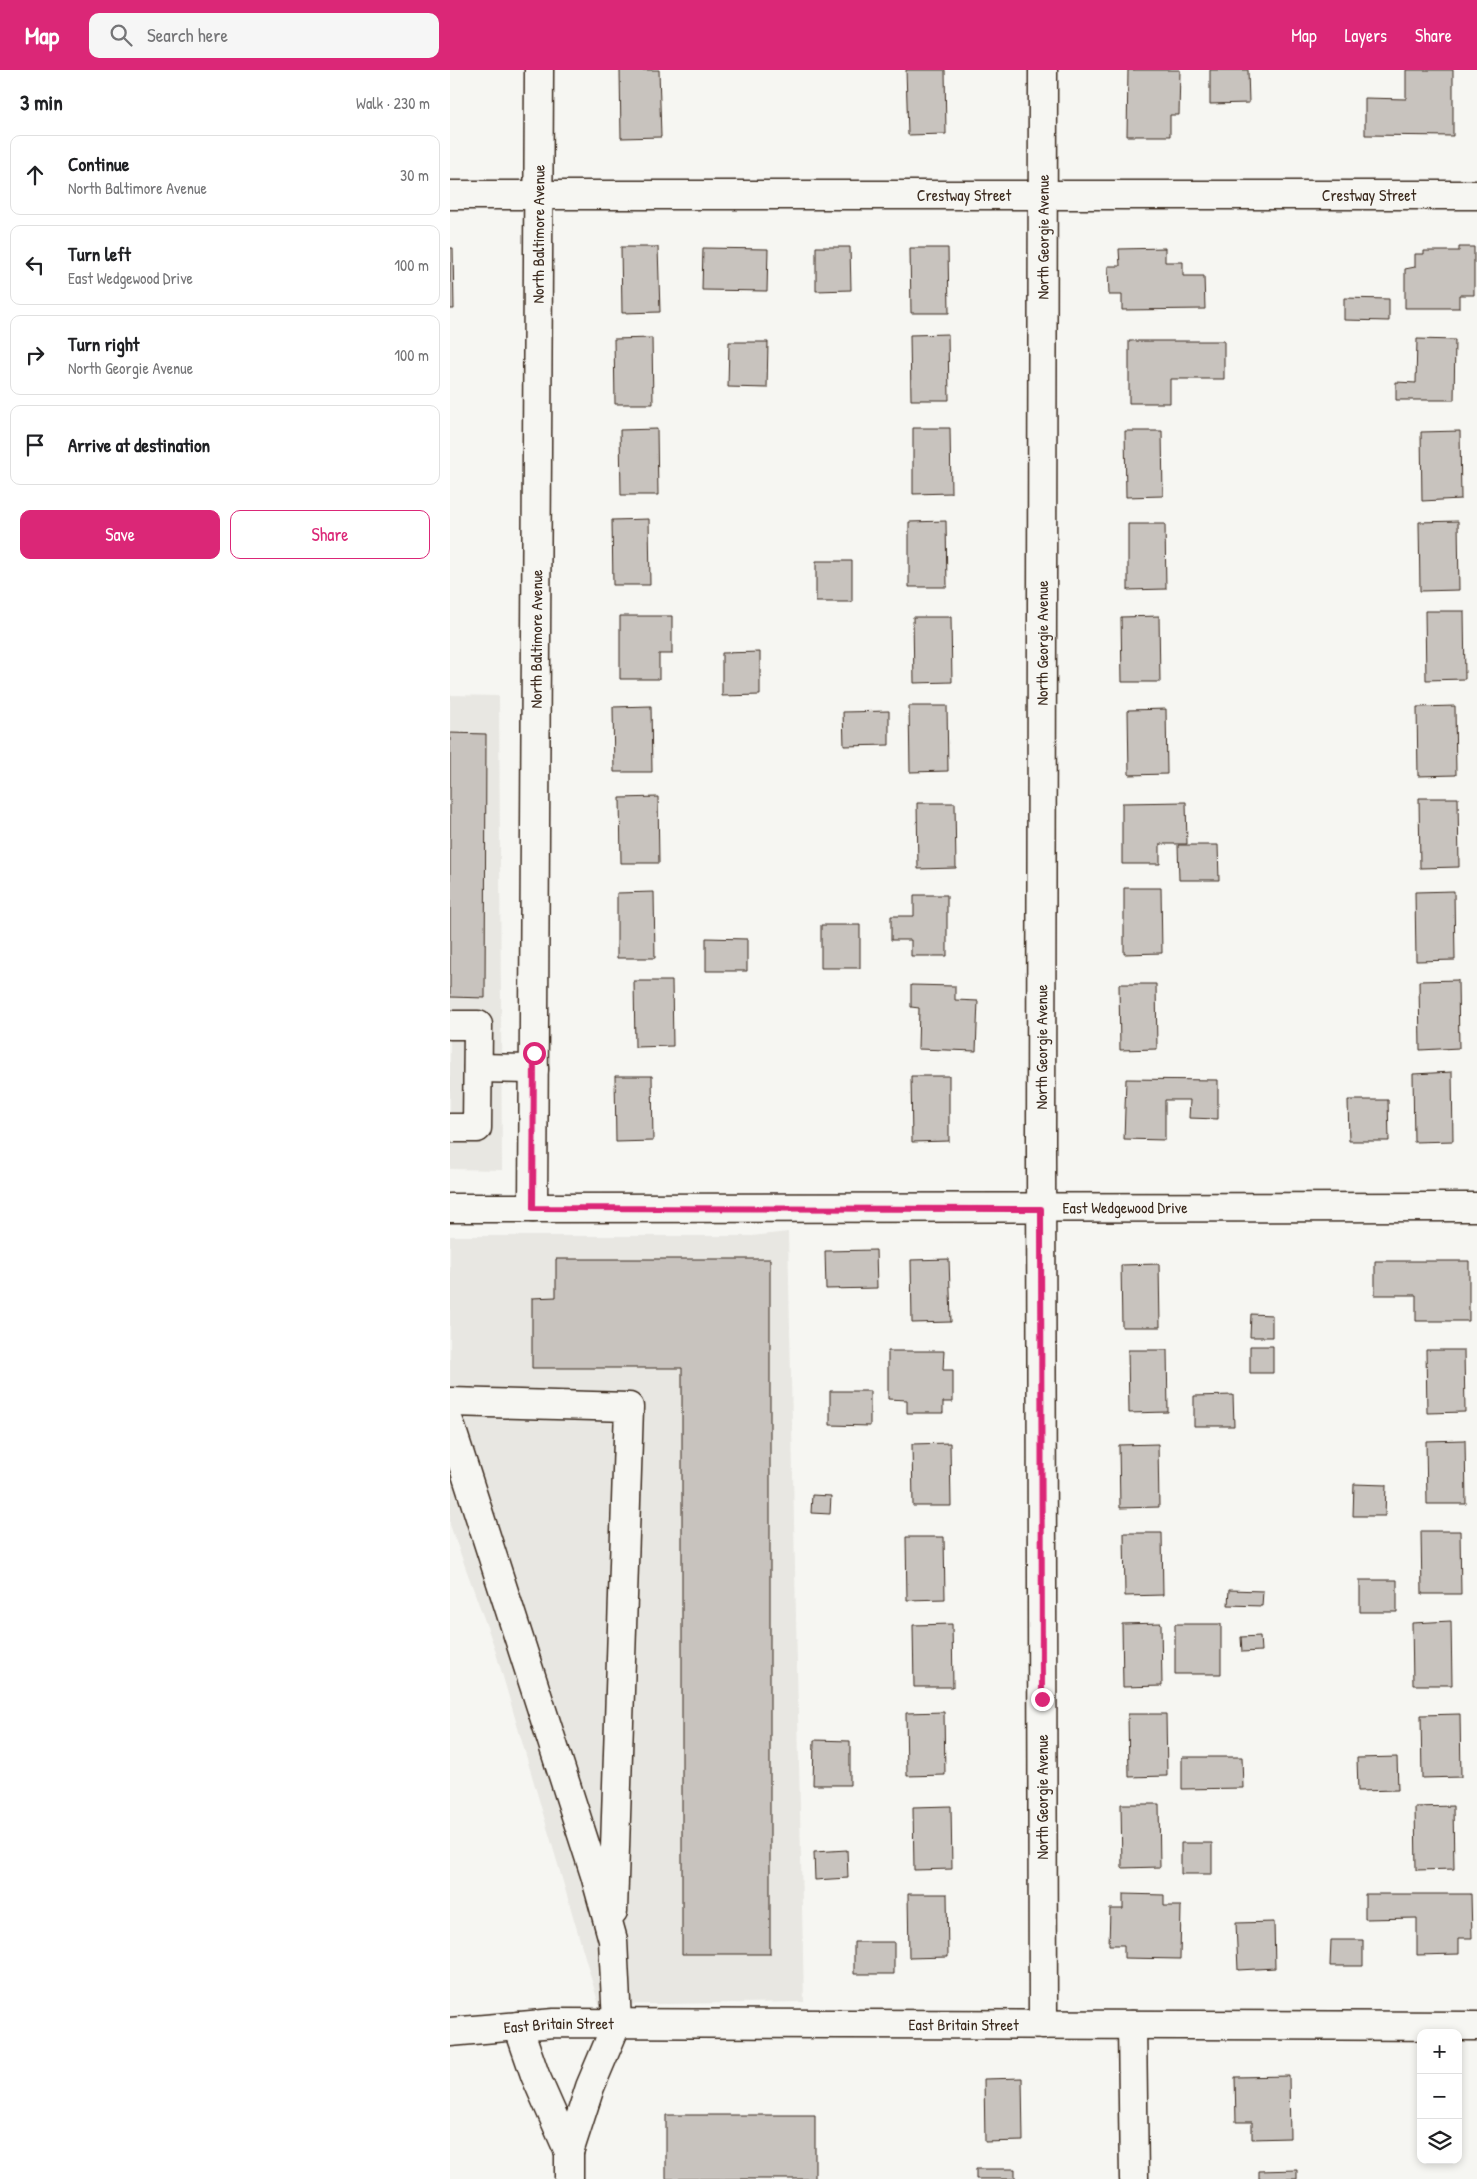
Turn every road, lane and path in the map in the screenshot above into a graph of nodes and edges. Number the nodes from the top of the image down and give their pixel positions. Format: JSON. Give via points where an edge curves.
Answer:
{"nodes":[{"id":1,"x":539,"y":70,"type":"edge"},
{"id":2,"x":1043,"y":70,"type":"edge"},
{"id":3,"x":540,"y":195,"type":"junction"},
{"id":4,"x":1043,"y":195,"type":"junction"},
{"id":5,"x":1477,"y":195,"type":"edge"},
{"id":6,"x":450,"y":196,"type":"edge"},
{"id":7,"x":450,"y":1025,"type":"edge"},
{"id":8,"x":478,"y":1068,"type":"junction"},
{"id":9,"x":534,"y":1068,"type":"junction"},
{"id":10,"x":450,"y":1128,"type":"edge"},
{"id":11,"x":1477,"y":1207,"type":"edge"},
{"id":12,"x":450,"y":1208,"type":"edge"},
{"id":13,"x":533,"y":1208,"type":"junction"},
{"id":14,"x":1041,"y":1209,"type":"junction"},
{"id":15,"x":450,"y":1402,"type":"edge"},
{"id":16,"x":450,"y":1424,"type":"edge"},
{"id":17,"x":612,"y":1940,"type":"junction"},
{"id":18,"x":617,"y":2024,"type":"junction"},
{"id":19,"x":1042,"y":2025,"type":"junction"},
{"id":20,"x":1132,"y":2025,"type":"junction"},
{"id":21,"x":518,"y":2026,"type":"junction"},
{"id":22,"x":1477,"y":2026,"type":"edge"},
{"id":23,"x":450,"y":2032,"type":"edge"},
{"id":24,"x":569,"y":2152,"type":"junction"},
{"id":25,"x":569,"y":2179,"type":"edge"},
{"id":26,"x":1134,"y":2179,"type":"edge"}],
"edges":[{"from":1,"to":3,"type":"street","name":"North Baltimore Avenue"},
{"from":2,"to":4,"type":"street","name":"North Georgie Avenue"},
{"from":3,"to":4,"type":"street","name":"Crestway Street"},
{"from":3,"to":6,"type":"street","name":"Crestway Street"},
{"from":3,"to":9,"type":"street","name":"North Baltimore Avenue"},
{"from":4,"to":5,"type":"street","name":"Crestway Street"},
{"from":4,"to":14,"type":"street","name":"North Georgie Avenue"},
{"from":7,"to":8,"type":"street","via":[[478,1025]]},
{"from":8,"to":9,"type":"street"},
{"from":8,"to":10,"type":"street","via":[[477,1128]]},
{"from":9,"to":13,"type":"street","name":"North Baltimore Avenue"},
{"from":11,"to":14,"type":"street","name":"East Wedgewood Drive"},
{"from":12,"to":13,"type":"street","name":"East Wedgewood Drive"},
{"from":13,"to":14,"type":"street","name":"East Wedgewood Drive"},
{"from":14,"to":19,"type":"street","name":"North Georgie Avenue"},
{"from":15,"to":17,"type":"street","via":[[629,1407]]},
{"from":16,"to":17,"type":"street","via":[[595,1875]]},
{"from":17,"to":18,"type":"street"},
{"from":18,"to":19,"type":"street","name":"East Britain Street"},
{"from":18,"to":21,"type":"street","name":"East Britain Street"},
{"from":18,"to":24,"type":"street","via":[[590,2087]]},
{"from":19,"to":20,"type":"street","name":"East Britain Street"},
{"from":20,"to":22,"type":"street","name":"East Britain Street"},
{"from":20,"to":26,"type":"street"},
{"from":21,"to":23,"type":"street","name":"East Britain Street"},
{"from":21,"to":24,"type":"street","via":[[535,2076]]},
{"from":24,"to":25,"type":"street"}]}
